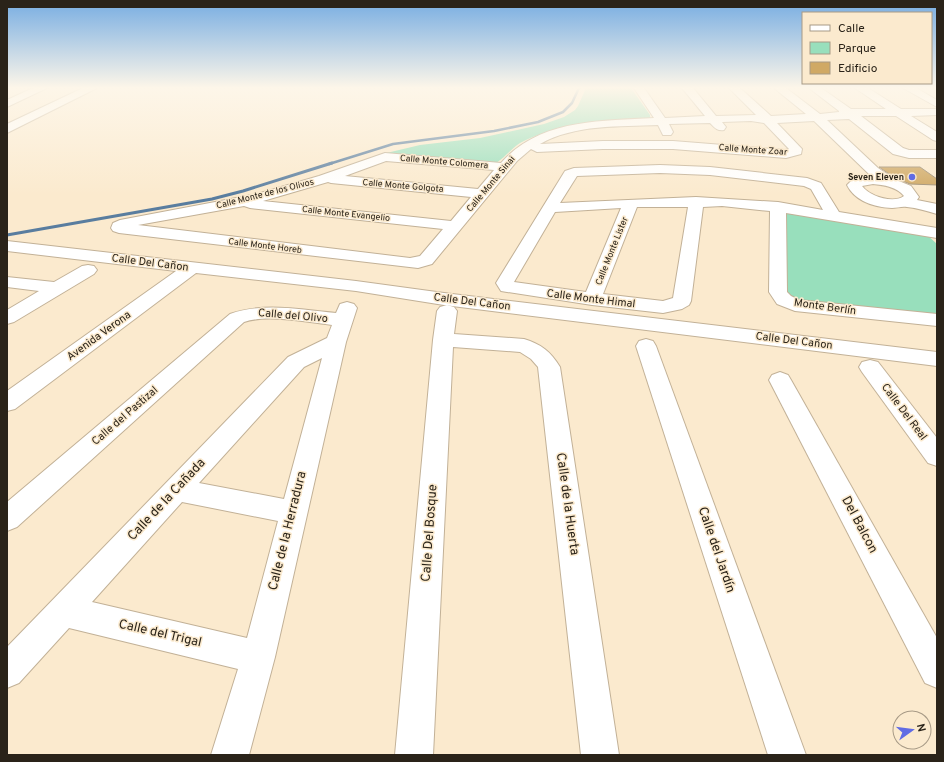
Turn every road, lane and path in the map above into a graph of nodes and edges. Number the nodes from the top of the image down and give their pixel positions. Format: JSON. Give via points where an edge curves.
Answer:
{"nodes":[{"id":1,"x":18,"y":124,"type":"edge"},
{"id":2,"x":615,"y":124,"type":"edge"},
{"id":3,"x":663,"y":124,"type":"edge"},
{"id":4,"x":717,"y":124,"type":"edge"},
{"id":5,"x":767,"y":124,"type":"edge"},
{"id":6,"x":815,"y":124,"type":"edge"},
{"id":7,"x":818,"y":124,"type":"edge"},
{"id":8,"x":865,"y":124,"type":"edge"},
{"id":9,"x":916,"y":124,"type":"edge"},
{"id":10,"x":7,"y":129,"type":"edge"},
{"id":11,"x":937,"y":137,"type":"edge"},
{"id":12,"x":673,"y":145,"type":"junction"},
{"id":13,"x":522,"y":149,"type":"junction"},
{"id":14,"x":735,"y":149,"type":"junction"},
{"id":15,"x":937,"y":154,"type":"edge"},
{"id":16,"x":385,"y":158,"type":"joint"},
{"id":17,"x":846,"y":161,"type":"dead end"},
{"id":18,"x":504,"y":167,"type":"junction"},
{"id":19,"x":324,"y":179,"type":"junction"},
{"id":20,"x":890,"y":183,"type":"junction"},
{"id":21,"x":483,"y":194,"type":"junction"},
{"id":22,"x":868,"y":198,"type":"junction"},
{"id":23,"x":906,"y":200,"type":"junction"},
{"id":24,"x":937,"y":200,"type":"edge"},
{"id":25,"x":696,"y":201,"type":"junction"},
{"id":26,"x":236,"y":203,"type":"junction"},
{"id":27,"x":631,"y":203,"type":"junction"},
{"id":28,"x":778,"y":207,"type":"junction"},
{"id":29,"x":550,"y":208,"type":"junction"},
{"id":30,"x":937,"y":210,"type":"edge"},
{"id":31,"x":834,"y":216,"type":"junction"},
{"id":32,"x":882,"y":224,"type":"junction"},
{"id":33,"x":119,"y":226,"type":"joint"},
{"id":34,"x":456,"y":226,"type":"junction"},
{"id":35,"x":904,"y":228,"type":"junction"},
{"id":36,"x":937,"y":233,"type":"edge"},
{"id":37,"x":7,"y":246,"type":"edge"},
{"id":38,"x":414,"y":264,"type":"joint"},
{"id":39,"x":191,"y":268,"type":"junction"},
{"id":40,"x":88,"y":270,"type":"dead end"},
{"id":41,"x":7,"y":282,"type":"edge"},
{"id":42,"x":57,"y":288,"type":"junction"},
{"id":43,"x":592,"y":299,"type":"junction"},
{"id":44,"x":447,"y":311,"type":"dead end"},
{"id":45,"x":243,"y":314,"type":"joint"},
{"id":46,"x":7,"y":318,"type":"edge"},
{"id":47,"x":937,"y":320,"type":"edge"},
{"id":48,"x":342,"y":324,"type":"junction"},
{"id":49,"x":443,"y":340,"type":"junction"},
{"id":50,"x":646,"y":346,"type":"dead end"},
{"id":51,"x":937,"y":359,"type":"edge"},
{"id":52,"x":870,"y":367,"type":"dead end"},
{"id":53,"x":780,"y":380,"type":"dead end"},
{"id":54,"x":7,"y":404,"type":"edge"},
{"id":55,"x":937,"y":456,"type":"edge"},
{"id":56,"x":176,"y":490,"type":"junction"},
{"id":57,"x":292,"y":512,"type":"junction"},
{"id":58,"x":7,"y":519,"type":"edge"},
{"id":59,"x":63,"y":611,"type":"junction"},
{"id":60,"x":258,"y":657,"type":"junction"},
{"id":61,"x":7,"y":671,"type":"edge"},
{"id":62,"x":937,"y":671,"type":"edge"},
{"id":63,"x":230,"y":755,"type":"edge"},
{"id":64,"x":414,"y":755,"type":"edge"},
{"id":65,"x":600,"y":755,"type":"edge"},
{"id":66,"x":787,"y":755,"type":"edge"}],
"edges":[{"from":1,"to":10,"type":"street"},
{"from":2,"to":13,"type":"street","name":"Calle Monte Sinai","via":[[578,128],[542,138]]},
{"from":3,"to":12,"type":"street"},
{"from":4,"to":14,"type":"street"},
{"from":5,"to":14,"type":"street","name":"Calle Monte Zoar","via":[[796,151],[792,153]]},
{"from":6,"to":17,"type":"street"},
{"from":7,"to":20,"type":"street"},
{"from":8,"to":15,"type":"street","via":[[898,151],[909,154]]},
{"from":9,"to":11,"type":"street"},
{"from":12,"to":13,"type":"street","name":"Calle Monte Zoar"},
{"from":12,"to":14,"type":"street","name":"Calle Monte Zoar"},
{"from":13,"to":18,"type":"street","name":"Calle Monte Sinai"},
{"from":16,"to":18,"type":"street","name":"Calle Monte Colomera"},
{"from":16,"to":19,"type":"street","name":"Calle Monte de los Olivos"},
{"from":18,"to":21,"type":"street","name":"Calle Monte Sinai"},
{"from":19,"to":21,"type":"street","name":"Calle Monte Golgota"},
{"from":19,"to":26,"type":"street","name":"Calle Monte de los Olivos"},
{"from":20,"to":22,"type":"street","via":[[857,176],[854,188]]},
{"from":20,"to":23,"type":"street","via":[[903,188]]},
{"from":21,"to":34,"type":"street","name":"Calle Monte Sinai"},
{"from":22,"to":23,"type":"street","via":[[884,202]]},
{"from":22,"to":32,"type":"street","via":[[878,211]]},
{"from":23,"to":24,"type":"street"},
{"from":23,"to":30,"type":"street"},
{"from":23,"to":35,"type":"street","via":[[899,215]]},
{"from":25,"to":27,"type":"street"},
{"from":25,"to":28,"type":"street"},
{"from":25,"to":43,"type":"street","name":"Calle Monte Himal","via":[[682,300],[663,308]]},
{"from":26,"to":33,"type":"street","name":"Calle Monte de los Olivos"},
{"from":26,"to":34,"type":"street","name":"Calle Monte Evangelio"},
{"from":27,"to":29,"type":"street"},
{"from":27,"to":43,"type":"street","name":"Calle Monte Lister"},
{"from":28,"to":31,"type":"street"},
{"from":28,"to":47,"type":"street","name":"Monte Berlín","via":[[778,292],[784,300],[796,305]]},
{"from":29,"to":31,"type":"street","via":[[570,174],[574,172],[660,169],[710,171],[813,183]]},
{"from":29,"to":43,"type":"street","name":"Calle Monte Himal","via":[[505,283],[507,287]]},
{"from":31,"to":32,"type":"street"},
{"from":32,"to":35,"type":"street"},
{"from":33,"to":38,"type":"street","name":"Calle Monte Horeb","via":[[120,229]]},
{"from":34,"to":38,"type":"street","name":"Calle Monte Sinai","via":[[426,260]]},
{"from":35,"to":36,"type":"street"},
{"from":37,"to":39,"type":"street","name":"Calle Del Cañon"},
{"from":39,"to":51,"type":"street","name":"Calle Del Cañon","via":[[356,286]]},
{"from":39,"to":54,"type":"street","name":"Avenida Verona"},
{"from":40,"to":42,"type":"street"},
{"from":41,"to":42,"type":"street"},
{"from":42,"to":46,"type":"street"},
{"from":44,"to":49,"type":"street","name":"Calle Del Bosque"},
{"from":45,"to":48,"type":"street","name":"Calle del Olivo","via":[[262,312]]},
{"from":45,"to":58,"type":"street","name":"Calle del Pastizal","via":[[219,332]]},
{"from":48,"to":56,"type":"street","name":"Calle de la Cañada","via":[[296,362]]},
{"from":48,"to":57,"type":"street","name":"Calle de la Herradura"},
{"from":49,"to":64,"type":"street","name":"Calle Del Bosque"},
{"from":49,"to":65,"type":"street","name":"Calle de la Huerta","via":[[524,346],[544,358],[549,367]]},
{"from":50,"to":66,"type":"street","name":"Calle del Jardín"},
{"from":52,"to":55,"type":"street","name":"Calle Del Real"},
{"from":53,"to":62,"type":"street","name":"Del Balcon"},
{"from":56,"to":57,"type":"street"},
{"from":56,"to":59,"type":"street","name":"Calle de la Cañada"},
{"from":57,"to":60,"type":"street","name":"Calle de la Herradura"},
{"from":59,"to":60,"type":"street","name":"Calle del Trigal"},
{"from":59,"to":61,"type":"street","name":"Calle de la Cañada"},
{"from":60,"to":63,"type":"street","name":"Calle de la Herradura"}]}
